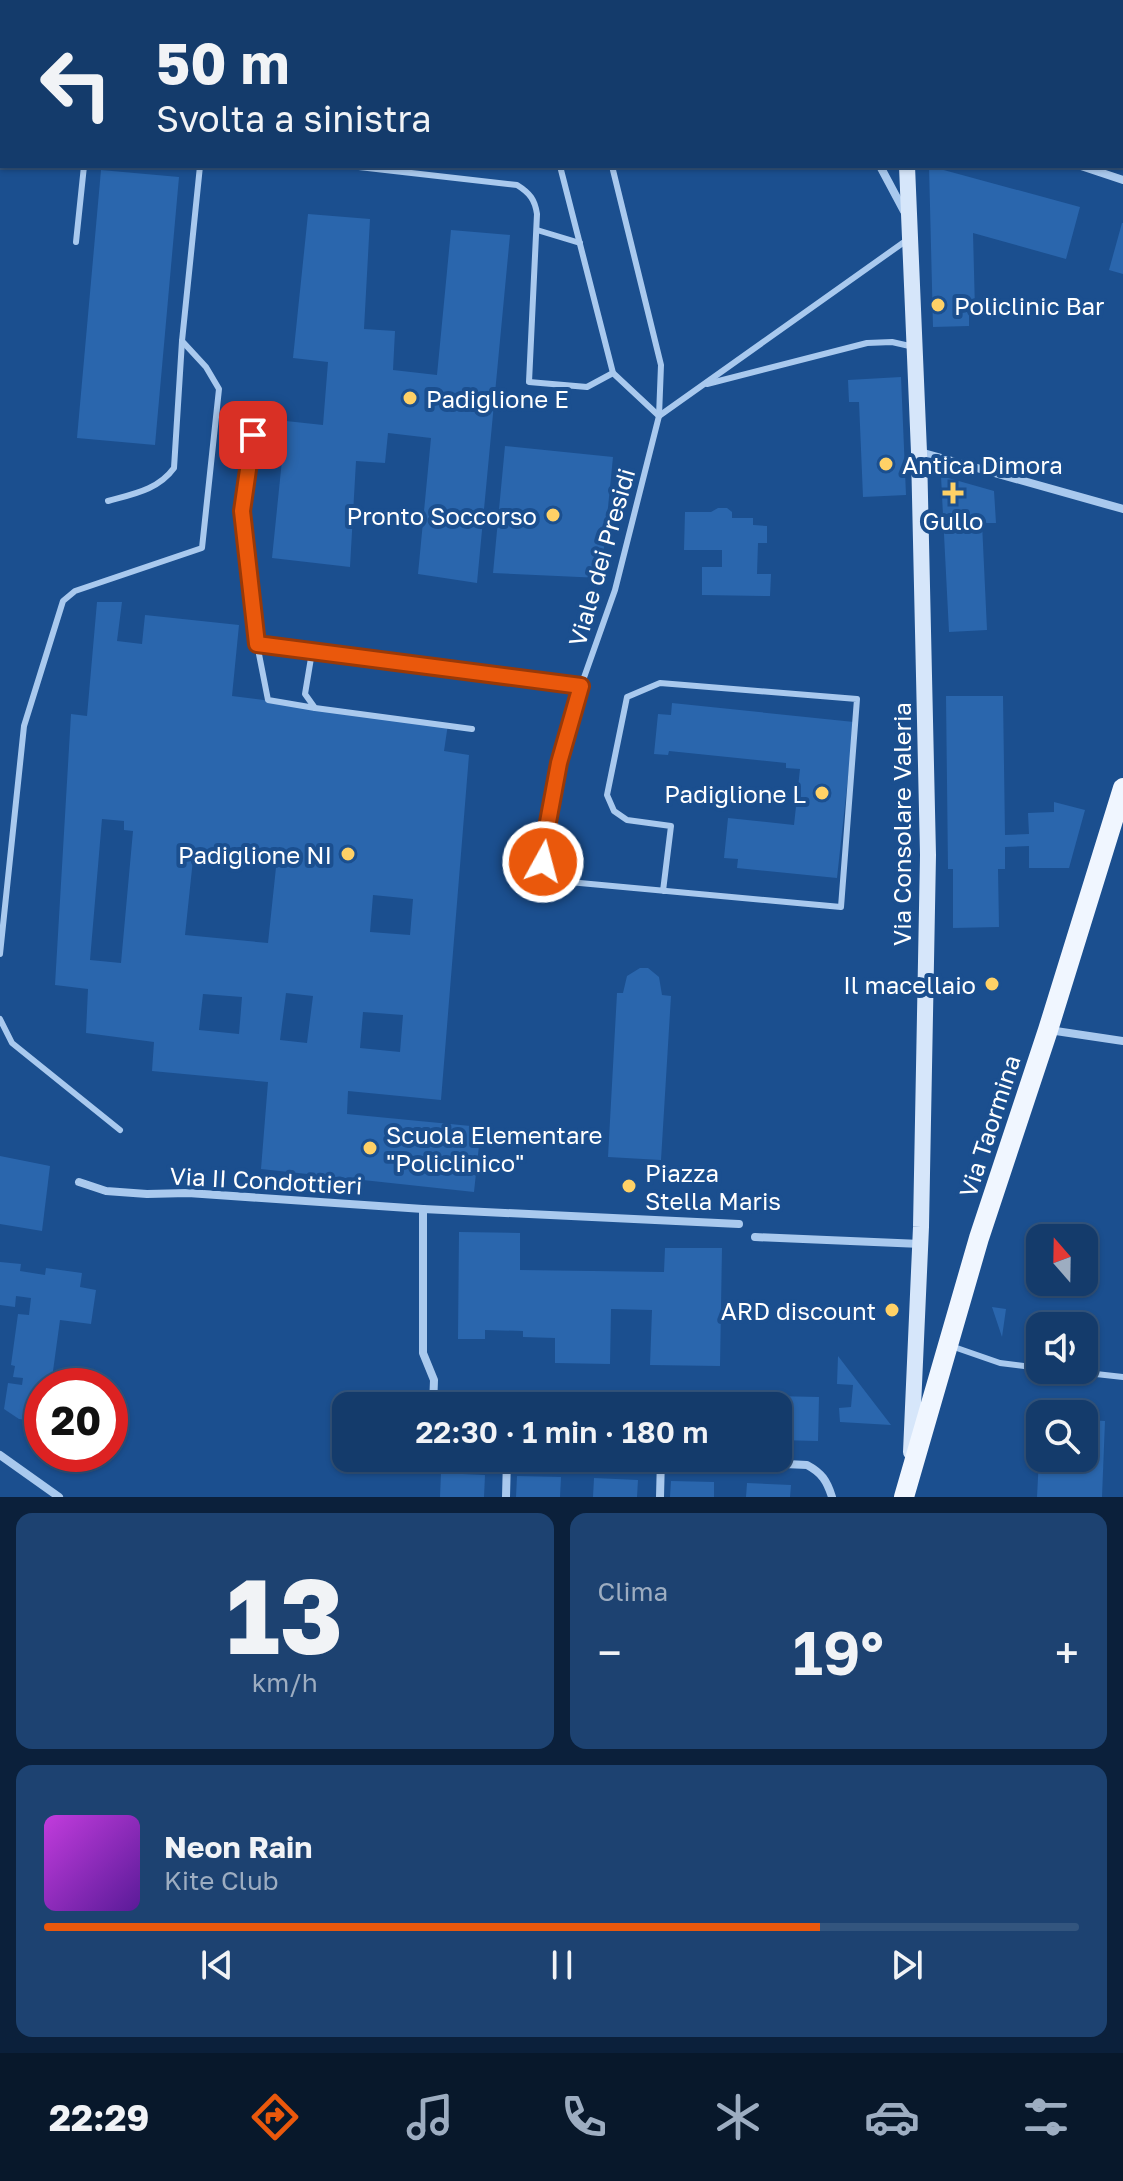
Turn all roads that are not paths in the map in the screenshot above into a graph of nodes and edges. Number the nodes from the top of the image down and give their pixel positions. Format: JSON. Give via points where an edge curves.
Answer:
{"nodes":[{"id":1,"x":84,"y":168,"type":"edge"},
{"id":2,"x":200,"y":168,"type":"edge"},
{"id":3,"x":368,"y":168,"type":"edge"},
{"id":4,"x":561,"y":168,"type":"edge"},
{"id":5,"x":612,"y":168,"type":"edge"},
{"id":6,"x":881,"y":168,"type":"edge"},
{"id":7,"x":907,"y":168,"type":"edge"},
{"id":8,"x":1087,"y":168,"type":"edge"},
{"id":9,"x":1123,"y":180,"type":"edge"},
{"id":10,"x":910,"y":229,"type":"junction"},
{"id":11,"x":537,"y":230,"type":"junction"},
{"id":12,"x":76,"y":242,"type":"dead end"},
{"id":13,"x":580,"y":243,"type":"junction"},
{"id":14,"x":182,"y":341,"type":"junction"},
{"id":15,"x":915,"y":347,"type":"junction"},
{"id":16,"x":613,"y":373,"type":"junction"},
{"id":17,"x":703,"y":385,"type":"junction"},
{"id":18,"x":256,"y":410,"type":"dead end"},
{"id":19,"x":659,"y":416,"type":"junction"},
{"id":20,"x":919,"y":452,"type":"junction"},
{"id":21,"x":108,"y":501,"type":"dead end"},
{"id":22,"x":1123,"y":509,"type":"edge"},
{"id":23,"x":257,"y":644,"type":"junction"},
{"id":24,"x":312,"y":652,"type":"junction"},
{"id":25,"x":581,"y":686,"type":"junction"},
{"id":26,"x":315,"y":708,"type":"junction"},
{"id":27,"x":472,"y":729,"type":"dead end"},
{"id":28,"x":1123,"y":788,"type":"edge"},
{"id":29,"x":663,"y":891,"type":"junction"},
{"id":30,"x":0,"y":954,"type":"edge"},
{"id":31,"x":0,"y":1019,"type":"edge"},
{"id":32,"x":1048,"y":1030,"type":"junction"},
{"id":33,"x":1123,"y":1041,"type":"edge"},
{"id":34,"x":120,"y":1130,"type":"dead end"},
{"id":35,"x":79,"y":1182,"type":"dead end"},
{"id":36,"x":423,"y":1209,"type":"junction"},
{"id":37,"x":739,"y":1224,"type":"dead end"},
{"id":38,"x":755,"y":1237,"type":"dead end"},
{"id":39,"x":921,"y":1244,"type":"junction"},
{"id":40,"x":948,"y":1344,"type":"junction"},
{"id":41,"x":1026,"y":1366,"type":"edge"},
{"id":42,"x":1098,"y":1374,"type":"edge"},
{"id":43,"x":1123,"y":1377,"type":"edge"},
{"id":44,"x":434,"y":1392,"type":"edge"},
{"id":45,"x":0,"y":1455,"type":"edge"},
{"id":46,"x":792,"y":1464,"type":"edge"},
{"id":47,"x":507,"y":1472,"type":"edge"},
{"id":48,"x":660,"y":1472,"type":"edge"},
{"id":49,"x":44,"y":1485,"type":"junction"},
{"id":50,"x":908,"y":1492,"type":"edge"},
{"id":51,"x":41,"y":1497,"type":"edge"},
{"id":52,"x":59,"y":1497,"type":"edge"},
{"id":53,"x":506,"y":1497,"type":"edge"},
{"id":54,"x":660,"y":1497,"type":"edge"},
{"id":55,"x":832,"y":1497,"type":"edge"}],
"edges":[{"from":1,"to":12,"type":"lane"},
{"from":2,"to":14,"type":"lane"},
{"from":3,"to":11,"type":"lane","via":[[517,185],[535,202]]},
{"from":4,"to":13,"type":"lane"},
{"from":5,"to":19,"type":"lane","name":"Viale dei Presidi","via":[[661,365]]},
{"from":6,"to":10,"type":"street"},
{"from":7,"to":10,"type":"main road","name":"Via Consolare Valeria"},
{"from":8,"to":9,"type":"street"},
{"from":10,"to":15,"type":"main road","name":"Via Consolare Valeria"},
{"from":10,"to":17,"type":"lane"},
{"from":11,"to":13,"type":"lane"},
{"from":11,"to":16,"type":"lane","via":[[529,382],[587,387]]},
{"from":13,"to":16,"type":"lane"},
{"from":14,"to":21,"type":"lane","via":[[174,468],[150,488]]},
{"from":14,"to":30,"type":"lane","via":[[219,389],[202,548],[75,591],[63,601],[24,726]]},
{"from":15,"to":17,"type":"lane","via":[[867,343]]},
{"from":15,"to":20,"type":"main road","name":"Via Consolare Valeria"},
{"from":16,"to":19,"type":"lane"},
{"from":17,"to":19,"type":"lane"},
{"from":18,"to":23,"type":"lane","via":[[242,511]]},
{"from":19,"to":25,"type":"lane","name":"Viale dei Presidi","via":[[615,590]]},
{"from":20,"to":22,"type":"street"},
{"from":20,"to":39,"type":"main road","name":"Via Consolare Valeria","via":[[928,855]]},
{"from":23,"to":24,"type":"lane"},
{"from":23,"to":26,"type":"lane","via":[[268,700]]},
{"from":24,"to":25,"type":"lane"},
{"from":24,"to":26,"type":"lane","via":[[305,694]]},
{"from":25,"to":29,"type":"lane","name":"Viale dei Presidi","via":[[559,763],[543,862],[551,875],[569,882]]},
{"from":26,"to":27,"type":"lane"},
{"from":28,"to":32,"type":"main road","name":"Via Taormina"},
{"from":29,"to":29,"type":"lane","via":[[841,907],[857,699],[660,683],[627,697],[607,795],[614,811],[627,820],[671,826]]},
{"from":31,"to":34,"type":"lane","via":[[12,1043]]},
{"from":32,"to":33,"type":"street"},
{"from":32,"to":40,"type":"main road","name":"Via Taormina"},
{"from":35,"to":36,"type":"street","name":"Via II Condottieri","via":[[106,1191]]},
{"from":36,"to":37,"type":"street","name":"Via II Condottieri"},
{"from":36,"to":44,"type":"street","via":[[423,1353]]},
{"from":38,"to":39,"type":"street"},
{"from":39,"to":50,"type":"main road","name":"Via Consolare Valeria"},
{"from":40,"to":41,"type":"lane","via":[[1000,1363]]},
{"from":40,"to":50,"type":"main road","name":"Via Taormina"},
{"from":42,"to":43,"type":"lane"},
{"from":45,"to":49,"type":"street"},
{"from":46,"to":55,"type":"street","via":[[818,1471]]},
{"from":47,"to":53,"type":"street"},
{"from":48,"to":54,"type":"street"},
{"from":49,"to":51,"type":"street"},
{"from":49,"to":52,"type":"street"}]}
